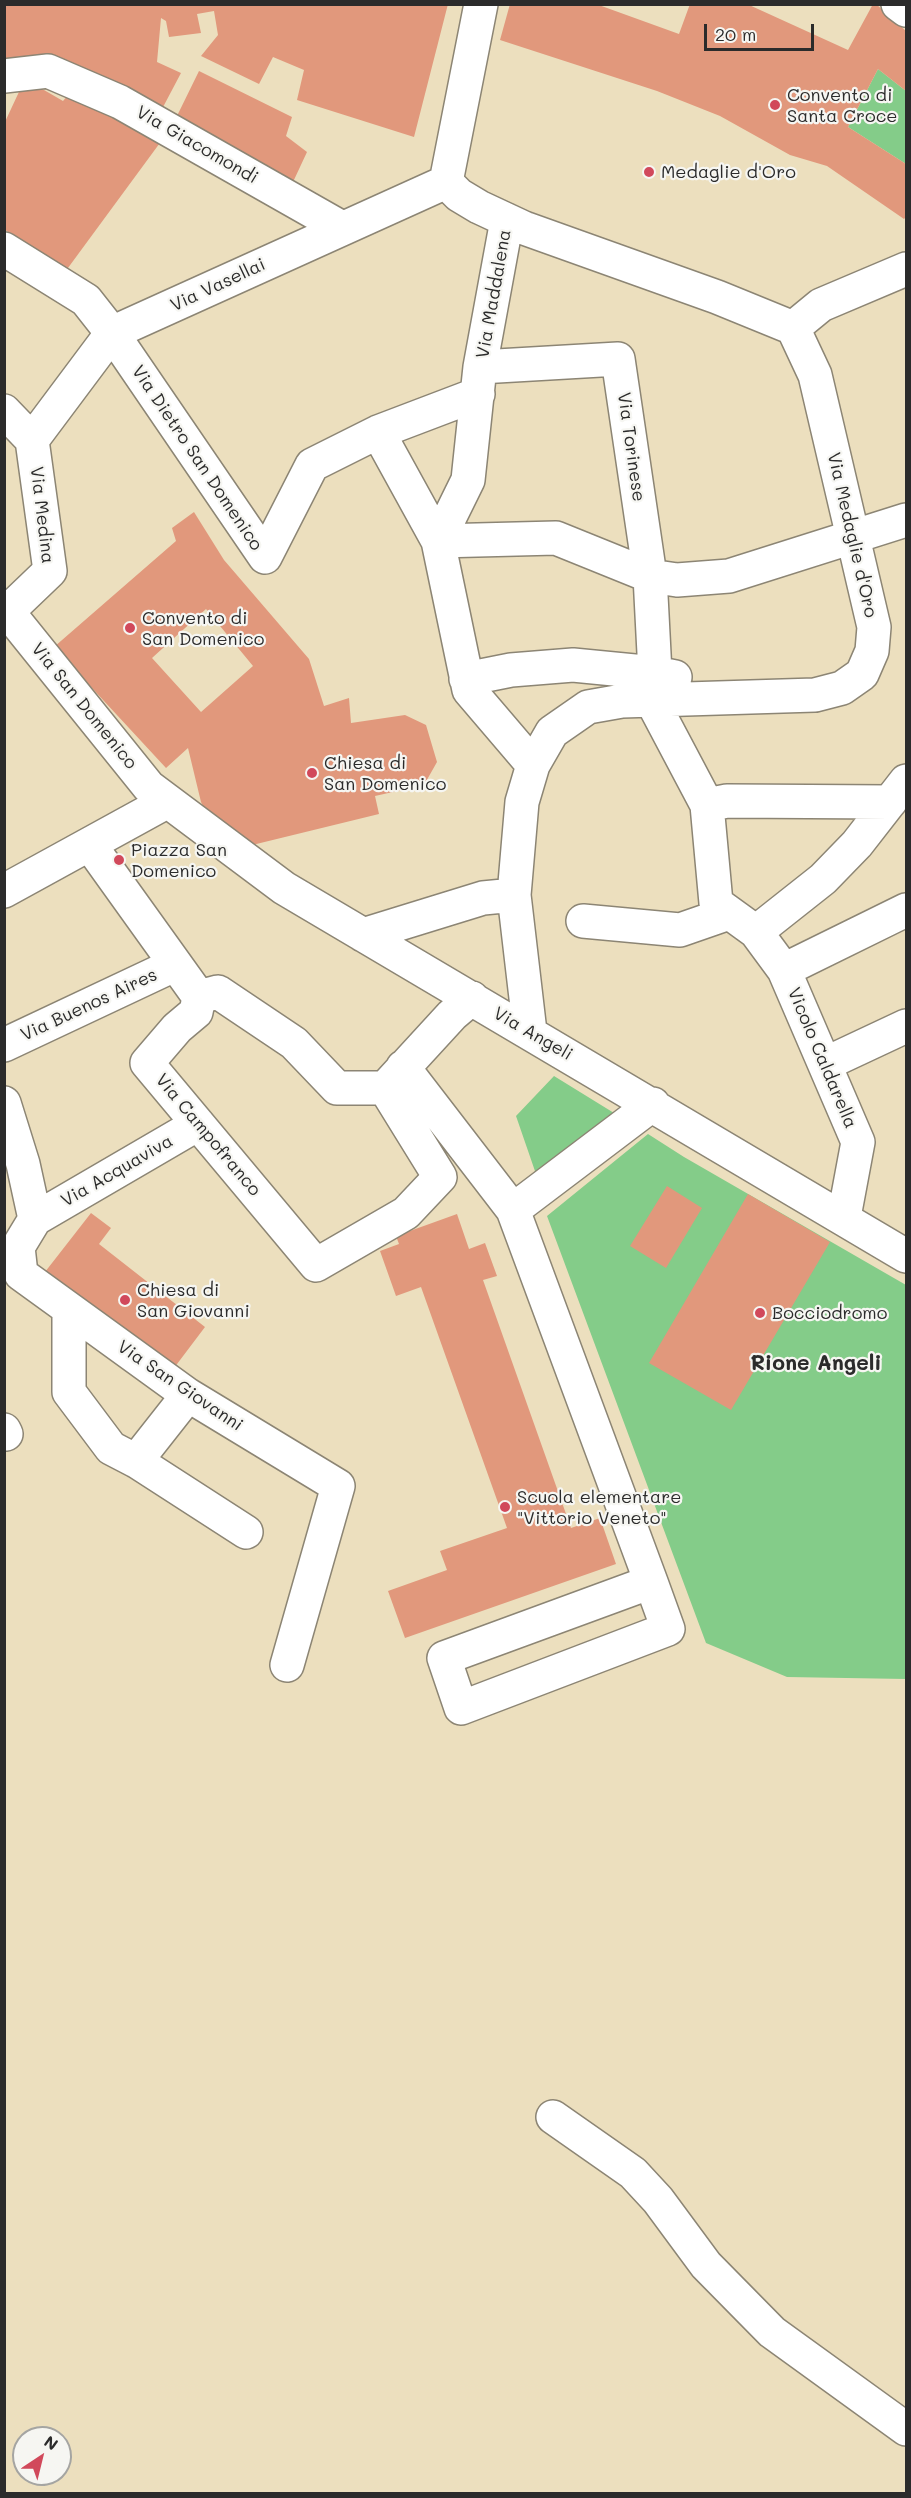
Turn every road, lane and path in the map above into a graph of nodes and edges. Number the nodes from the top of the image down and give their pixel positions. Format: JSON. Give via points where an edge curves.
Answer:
{"nodes":[{"id":1,"x":481,"y":4,"type":"edge"},
{"id":2,"x":898,"y":4,"type":"edge"},
{"id":3,"x":906,"y":10,"type":"edge"},
{"id":4,"x":4,"y":76,"type":"edge"},
{"id":5,"x":446,"y":182,"type":"junction"},
{"id":6,"x":507,"y":220,"type":"junction"},
{"id":7,"x":342,"y":228,"type":"junction"},
{"id":8,"x":4,"y":249,"type":"edge"},
{"id":9,"x":906,"y":269,"type":"edge"},
{"id":10,"x":793,"y":328,"type":"junction"},
{"id":11,"x":112,"y":333,"type":"junction"},
{"id":12,"x":479,"y":381,"type":"junction"},
{"id":13,"x":4,"y":411,"type":"edge"},
{"id":14,"x":378,"y":432,"type":"junction"},
{"id":15,"x":32,"y":440,"type":"junction"},
{"id":16,"x":906,"y":520,"type":"edge"},
{"id":17,"x":853,"y":538,"type":"junction"},
{"id":18,"x":438,"y":541,"type":"junction"},
{"id":19,"x":650,"y":576,"type":"junction"},
{"id":20,"x":6,"y":611,"type":"edge"},
{"id":21,"x":466,"y":679,"type":"junction"},
{"id":22,"x":703,"y":683,"type":"dead end"},
{"id":23,"x":653,"y":687,"type":"junction"},
{"id":24,"x":533,"y":765,"type":"junction"},
{"id":25,"x":898,"y":791,"type":"edge"},
{"id":26,"x":168,"y":801,"type":"junction"},
{"id":27,"x":707,"y":805,"type":"junction"},
{"id":28,"x":90,"y":845,"type":"junction"},
{"id":29,"x":4,"y":891,"type":"edge"},
{"id":30,"x":514,"y":895,"type":"junction"},
{"id":31,"x":906,"y":910,"type":"edge"},
{"id":32,"x":729,"y":913,"type":"junction"},
{"id":33,"x":583,"y":921,"type":"dead end"},
{"id":34,"x":756,"y":932,"type":"junction"},
{"id":35,"x":363,"y":935,"type":"junction"},
{"id":36,"x":174,"y":965,"type":"junction"},
{"id":37,"x":784,"y":970,"type":"junction"},
{"id":38,"x":199,"y":997,"type":"junction"},
{"id":39,"x":472,"y":999,"type":"junction"},
{"id":40,"x":906,"y":1026,"type":"edge"},
{"id":41,"x":530,"y":1032,"type":"junction"},
{"id":42,"x":4,"y":1045,"type":"edge"},
{"id":43,"x":825,"y":1064,"type":"junction"},
{"id":44,"x":394,"y":1077,"type":"junction"},
{"id":45,"x":4,"y":1103,"type":"edge"},
{"id":46,"x":653,"y":1104,"type":"junction"},
{"id":47,"x":198,"y":1124,"type":"junction"},
{"id":48,"x":14,"y":1166,"type":"edge"},
{"id":49,"x":513,"y":1210,"type":"junction"},
{"id":50,"x":844,"y":1217,"type":"junction"},
{"id":51,"x":35,"y":1219,"type":"junction"},
{"id":52,"x":906,"y":1256,"type":"edge"},
{"id":53,"x":69,"y":1309,"type":"junction"},
{"id":54,"x":188,"y":1395,"type":"junction"},
{"id":55,"x":136,"y":1461,"type":"junction"},
{"id":56,"x":246,"y":1532,"type":"dead end"},
{"id":57,"x":651,"y":1582,"type":"junction"},
{"id":58,"x":287,"y":1665,"type":"dead end"},
{"id":59,"x":553,"y":2117,"type":"dead end"},
{"id":60,"x":906,"y":2429,"type":"edge"}],
"edges":[{"from":1,"to":5,"type":"street"},
{"from":2,"to":3,"type":"street"},
{"from":4,"to":7,"type":"street","name":"Via Giacomondi","via":[[48,71],[120,102]]},
{"from":5,"to":6,"type":"street","via":[[459,195]]},
{"from":5,"to":7,"type":"street","name":"Via Vasellai"},
{"from":6,"to":10,"type":"street"},
{"from":6,"to":12,"type":"street","name":"Via Maddalena"},
{"from":7,"to":11,"type":"street","name":"Via Vasellai"},
{"from":8,"to":11,"type":"street","via":[[86,300]]},
{"from":9,"to":10,"type":"street","via":[[821,305]]},
{"from":10,"to":17,"type":"street","name":"Via Medaglie d'Oro","via":[[815,375]]},
{"from":11,"to":14,"type":"street","name":"Via Dietro San Domenico","via":[[265,557],[312,465]]},
{"from":11,"to":15,"type":"street","name":"Via Vasellai"},
{"from":12,"to":14,"type":"street"},
{"from":12,"to":18,"type":"street","name":"Via Maddalena","via":[[468,480]]},
{"from":12,"to":19,"type":"street","name":"Via Torinese","via":[[618,359]]},
{"from":13,"to":15,"type":"street","name":"Via Medina"},
{"from":14,"to":18,"type":"street"},
{"from":15,"to":20,"type":"street","name":"Via Medina","via":[[50,571]]},
{"from":16,"to":17,"type":"street"},
{"from":17,"to":19,"type":"street","via":[[729,576],[677,580]]},
{"from":17,"to":23,"type":"street","name":"Via Medaglie d'Oro","via":[[874,627],[872,651],[862,674],[842,688],[815,695]]},
{"from":18,"to":19,"type":"street","via":[[556,538]]},
{"from":18,"to":21,"type":"street"},
{"from":19,"to":23,"type":"street","name":"Via Torinese"},
{"from":20,"to":26,"type":"street","name":"Via San Domenico","via":[[149,787]]},
{"from":21,"to":23,"type":"street","via":[[511,670],[573,665]]},
{"from":21,"to":24,"type":"street","via":[[469,690]]},
{"from":22,"to":23,"type":"street"},
{"from":23,"to":24,"type":"street","name":"Via Medaglie d'Oro","via":[[622,701],[588,707],[552,732]]},
{"from":23,"to":27,"type":"street"},
{"from":24,"to":30,"type":"street","name":"Via Medaglie d'Oro","via":[[522,802]]},
{"from":25,"to":27,"type":"street"},
{"from":25,"to":34,"type":"street","via":[[857,844],[823,879]]},
{"from":26,"to":28,"type":"street"},
{"from":26,"to":35,"type":"street","name":"Via Angeli","via":[[284,888]]},
{"from":27,"to":32,"type":"street","via":[[716,903]]},
{"from":28,"to":29,"type":"street"},
{"from":28,"to":36,"type":"street"},
{"from":30,"to":35,"type":"street","via":[[483,898]]},
{"from":30,"to":41,"type":"street","name":"Via Medaglie d'Oro"},
{"from":31,"to":37,"type":"street"},
{"from":32,"to":33,"type":"street","via":[[680,930]]},
{"from":32,"to":34,"type":"street","name":"Vicolo Caldarella"},
{"from":34,"to":37,"type":"street","name":"Vicolo Caldarella"},
{"from":35,"to":39,"type":"street","name":"Via Angeli"},
{"from":36,"to":38,"type":"street"},
{"from":36,"to":42,"type":"street","name":"Via Buenos Aires"},
{"from":37,"to":43,"type":"street","name":"Vicolo Caldarella"},
{"from":38,"to":44,"type":"street","via":[[218,992],[256,1017],[294,1043],[337,1088]]},
{"from":38,"to":47,"type":"street","name":"Via Campofranco","via":[[196,1012],[147,1063]]},
{"from":39,"to":41,"type":"street","name":"Via Angeli"},
{"from":39,"to":44,"type":"street"},
{"from":40,"to":43,"type":"street"},
{"from":41,"to":46,"type":"street","name":"Via Angeli"},
{"from":43,"to":50,"type":"street","name":"Vicolo Caldarella","via":[[858,1142]]},
{"from":44,"to":47,"type":"street","name":"Via Campofranco","via":[[440,1177],[406,1213],[316,1265]]},
{"from":44,"to":49,"type":"street"},
{"from":45,"to":48,"type":"street"},
{"from":46,"to":49,"type":"street"},
{"from":46,"to":50,"type":"street","name":"Via Angeli"},
{"from":47,"to":51,"type":"street","name":"Via Acquaviva"},
{"from":48,"to":51,"type":"street"},
{"from":49,"to":57,"type":"street"},
{"from":50,"to":52,"type":"street","name":"Via Angeli"},
{"from":51,"to":53,"type":"street","name":"Via San Giovanni","via":[[18,1247],[21,1274]]},
{"from":53,"to":54,"type":"street","name":"Via San Giovanni"},
{"from":53,"to":55,"type":"street","via":[[69,1392],[111,1448]]},
{"from":54,"to":55,"type":"street"},
{"from":54,"to":58,"type":"street","name":"Via San Giovanni","via":[[338,1486]]},
{"from":55,"to":56,"type":"street"},
{"from":57,"to":57,"type":"street","via":[[668,1629],[461,1708],[444,1658]]},
{"from":59,"to":60,"type":"street","via":[[633,2173],[706,2265],[772,2332]]}]}
